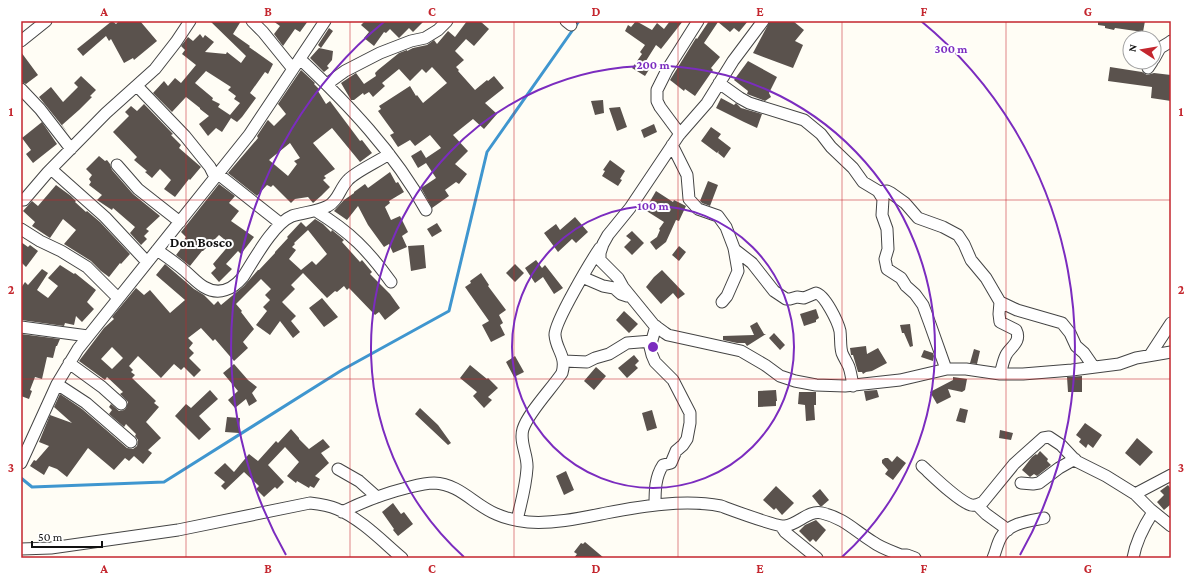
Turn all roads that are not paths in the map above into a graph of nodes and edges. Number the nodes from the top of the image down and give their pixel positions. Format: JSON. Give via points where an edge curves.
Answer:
{"nodes":[{"id":1,"x":46,"y":21,"type":"edge"},
{"id":2,"x":189,"y":21,"type":"edge"},
{"id":3,"x":252,"y":21,"type":"edge"},
{"id":4,"x":325,"y":21,"type":"edge"},
{"id":5,"x":447,"y":21,"type":"edge"},
{"id":6,"x":697,"y":21,"type":"edge"},
{"id":7,"x":763,"y":21,"type":"edge"},
{"id":8,"x":22,"y":38,"type":"edge"},
{"id":9,"x":1171,"y":41,"type":"edge"},
{"id":10,"x":1162,"y":47,"type":"edge"},
{"id":11,"x":300,"y":59,"type":"junction"},
{"id":12,"x":294,"y":69,"type":"junction"},
{"id":13,"x":719,"y":83,"type":"junction"},
{"id":14,"x":327,"y":84,"type":"junction"},
{"id":15,"x":137,"y":86,"type":"junction"},
{"id":16,"x":21,"y":89,"type":"edge"},
{"id":17,"x":680,"y":134,"type":"junction"},
{"id":18,"x":672,"y":146,"type":"junction"},
{"id":19,"x":71,"y":149,"type":"junction"},
{"id":20,"x":389,"y":154,"type":"junction"},
{"id":21,"x":117,"y":165,"type":"dead end"},
{"id":22,"x":51,"y":169,"type":"junction"},
{"id":23,"x":217,"y":176,"type":"junction"},
{"id":24,"x":879,"y":192,"type":"junction"},
{"id":25,"x":21,"y":200,"type":"edge"},
{"id":26,"x":316,"y":210,"type":"junction"},
{"id":27,"x":426,"y":210,"type":"dead end"},
{"id":28,"x":180,"y":222,"type":"junction"},
{"id":29,"x":280,"y":223,"type":"junction"},
{"id":30,"x":21,"y":229,"type":"edge"},
{"id":31,"x":603,"y":244,"type":"junction"},
{"id":32,"x":734,"y":249,"type":"junction"},
{"id":33,"x":157,"y":250,"type":"junction"},
{"id":34,"x":147,"y":262,"type":"junction"},
{"id":35,"x":582,"y":278,"type":"junction"},
{"id":36,"x":391,"y":282,"type":"dead end"},
{"id":37,"x":631,"y":296,"type":"junction"},
{"id":38,"x":118,"y":298,"type":"junction"},
{"id":39,"x":722,"y":302,"type":"dead end"},
{"id":40,"x":1000,"y":302,"type":"junction"},
{"id":41,"x":1171,"y":323,"type":"edge"},
{"id":42,"x":656,"y":326,"type":"junction"},
{"id":43,"x":21,"y":327,"type":"edge"},
{"id":44,"x":88,"y":336,"type":"junction"},
{"id":45,"x":652,"y":341,"type":"junction"},
{"id":46,"x":1171,"y":352,"type":"edge"},
{"id":47,"x":1150,"y":355,"type":"junction"},
{"id":48,"x":564,"y":361,"type":"junction"},
{"id":49,"x":69,"y":363,"type":"junction"},
{"id":50,"x":1093,"y":366,"type":"junction"},
{"id":51,"x":946,"y":369,"type":"junction"},
{"id":52,"x":1000,"y":374,"type":"junction"},
{"id":53,"x":57,"y":384,"type":"junction"},
{"id":54,"x":853,"y":386,"type":"junction"},
{"id":55,"x":122,"y":404,"type":"dead end"},
{"id":56,"x":131,"y":442,"type":"dead end"},
{"id":57,"x":1075,"y":459,"type":"junction"},
{"id":58,"x":21,"y":463,"type":"edge"},
{"id":59,"x":922,"y":466,"type":"dead end"},
{"id":60,"x":338,"y":469,"type":"dead end"},
{"id":61,"x":1171,"y":475,"type":"edge"},
{"id":62,"x":1021,"y":483,"type":"dead end"},
{"id":63,"x":1135,"y":494,"type":"junction"},
{"id":64,"x":377,"y":497,"type":"junction"},
{"id":65,"x":655,"y":505,"type":"junction"},
{"id":66,"x":977,"y":505,"type":"junction"},
{"id":67,"x":342,"y":512,"type":"junction"},
{"id":68,"x":1153,"y":512,"type":"junction"},
{"id":69,"x":1044,"y":518,"type":"dead end"},
{"id":70,"x":517,"y":520,"type":"junction"},
{"id":71,"x":781,"y":526,"type":"junction"},
{"id":72,"x":1171,"y":526,"type":"edge"},
{"id":73,"x":1008,"y":530,"type":"junction"},
{"id":74,"x":21,"y":549,"type":"edge"},
{"id":75,"x":902,"y":556,"type":"edge"},
{"id":76,"x":402,"y":558,"type":"edge"},
{"id":77,"x":817,"y":558,"type":"edge"},
{"id":78,"x":915,"y":558,"type":"edge"},
{"id":79,"x":993,"y":558,"type":"edge"},
{"id":80,"x":1133,"y":558,"type":"edge"}],
"edges":[{"from":1,"to":8,"type":"street"},
{"from":2,"to":15,"type":"street","via":[[155,69]]},
{"from":3,"to":12,"type":"street"},
{"from":4,"to":11,"type":"street"},
{"from":5,"to":14,"type":"street","via":[[424,38],[380,53],[345,71]]},
{"from":6,"to":17,"type":"street","via":[[657,90],[660,107]]},
{"from":7,"to":13,"type":"street"},
{"from":9,"to":10,"type":"street"},
{"from":11,"to":12,"type":"street"},
{"from":11,"to":14,"type":"street"},
{"from":12,"to":23,"type":"street","via":[[249,135]]},
{"from":13,"to":17,"type":"street","via":[[707,103]]},
{"from":13,"to":24,"type":"street","via":[[749,102],[804,120],[853,168],[862,182]]},
{"from":14,"to":20,"type":"street","via":[[368,127]]},
{"from":15,"to":19,"type":"street"},
{"from":15,"to":23,"type":"street","via":[[185,136]]},
{"from":16,"to":19,"type":"street"},
{"from":17,"to":18,"type":"street"},
{"from":18,"to":31,"type":"street"},
{"from":18,"to":32,"type":"street","via":[[687,175],[689,199],[698,209],[718,216],[726,227]]},
{"from":19,"to":22,"type":"street"},
{"from":20,"to":26,"type":"street","via":[[355,174],[335,200],[328,206]]},
{"from":20,"to":27,"type":"street","via":[[414,187]]},
{"from":21,"to":28,"type":"street","via":[[138,189]]},
{"from":22,"to":25,"type":"street","via":[[28,196]]},
{"from":22,"to":34,"type":"street","via":[[105,218]]},
{"from":23,"to":28,"type":"street"},
{"from":23,"to":29,"type":"street"},
{"from":24,"to":40,"type":"street","via":[[891,193],[905,203],[918,218],[958,235],[971,260],[986,278]]},
{"from":24,"to":51,"type":"street","via":[[883,199],[882,215],[887,229],[887,269],[901,278],[922,305]]},
{"from":26,"to":29,"type":"street","via":[[292,216]]},
{"from":26,"to":36,"type":"street","via":[[350,234]]},
{"from":28,"to":33,"type":"street"},
{"from":29,"to":33,"type":"street","via":[[236,285],[222,291],[205,288]]},
{"from":30,"to":38,"type":"street","via":[[87,267]]},
{"from":31,"to":35,"type":"street"},
{"from":31,"to":37,"type":"street","via":[[600,260]]},
{"from":32,"to":39,"type":"street","via":[[738,271],[728,296]]},
{"from":32,"to":54,"type":"street","via":[[752,263],[774,291],[786,299],[804,298],[816,293],[824,298],[840,333],[840,343]]},
{"from":33,"to":34,"type":"street"},
{"from":34,"to":38,"type":"street"},
{"from":35,"to":37,"type":"street","via":[[614,288],[623,296]]},
{"from":35,"to":48,"type":"street","via":[[559,319],[554,334]]},
{"from":37,"to":42,"type":"street"},
{"from":38,"to":44,"type":"street"},
{"from":40,"to":50,"type":"street","via":[[1063,324],[1076,346]]},
{"from":40,"to":52,"type":"street","via":[[1000,322],[1016,330],[1018,335],[1015,345],[1005,355]]},
{"from":41,"to":47,"type":"street"},
{"from":42,"to":45,"type":"street"},
{"from":42,"to":54,"type":"street","via":[[668,335],[741,351],[780,376],[795,381],[816,385]]},
{"from":43,"to":44,"type":"street"},
{"from":44,"to":49,"type":"street"},
{"from":45,"to":48,"type":"street","via":[[627,343],[609,354],[587,362]]},
{"from":45,"to":65,"type":"street","via":[[650,347],[655,362],[673,380],[690,413],[690,428],[685,444],[676,451],[671,463],[663,465],[658,474]]},
{"from":46,"to":47,"type":"street"},
{"from":47,"to":50,"type":"street","via":[[1119,364]]},
{"from":48,"to":70,"type":"street","via":[[562,373],[528,419],[523,430],[527,468]]},
{"from":49,"to":53,"type":"street"},
{"from":49,"to":55,"type":"street"},
{"from":50,"to":52,"type":"street","via":[[1072,370]]},
{"from":51,"to":52,"type":"street"},
{"from":51,"to":54,"type":"street","via":[[900,380]]},
{"from":53,"to":56,"type":"street","via":[[86,402]]},
{"from":53,"to":58,"type":"street"},
{"from":57,"to":62,"type":"street","via":[[1038,483]]},
{"from":57,"to":63,"type":"street"},
{"from":57,"to":66,"type":"street","via":[[1052,438],[1043,438],[1014,464],[983,502]]},
{"from":59,"to":66,"type":"street","via":[[965,502]]},
{"from":60,"to":64,"type":"street","via":[[359,481]]},
{"from":61,"to":63,"type":"street"},
{"from":63,"to":68,"type":"street"},
{"from":64,"to":67,"type":"street"},
{"from":64,"to":70,"type":"street","via":[[421,484],[447,485],[495,514]]},
{"from":65,"to":70,"type":"street","via":[[586,518],[546,522]]},
{"from":65,"to":71,"type":"street","via":[[713,504]]},
{"from":66,"to":73,"type":"street"},
{"from":67,"to":74,"type":"street","via":[[323,504],[310,504],[178,530],[51,548]]},
{"from":67,"to":76,"type":"street","via":[[359,522]]},
{"from":68,"to":72,"type":"street"},
{"from":68,"to":80,"type":"street","via":[[1140,536]]},
{"from":69,"to":73,"type":"street","via":[[1021,522]]},
{"from":71,"to":75,"type":"street","via":[[808,515],[822,513],[836,517],[875,543]]},
{"from":71,"to":77,"type":"street"},
{"from":73,"to":79,"type":"street","via":[[1002,535]]},
{"from":75,"to":78,"type":"street"}]}
